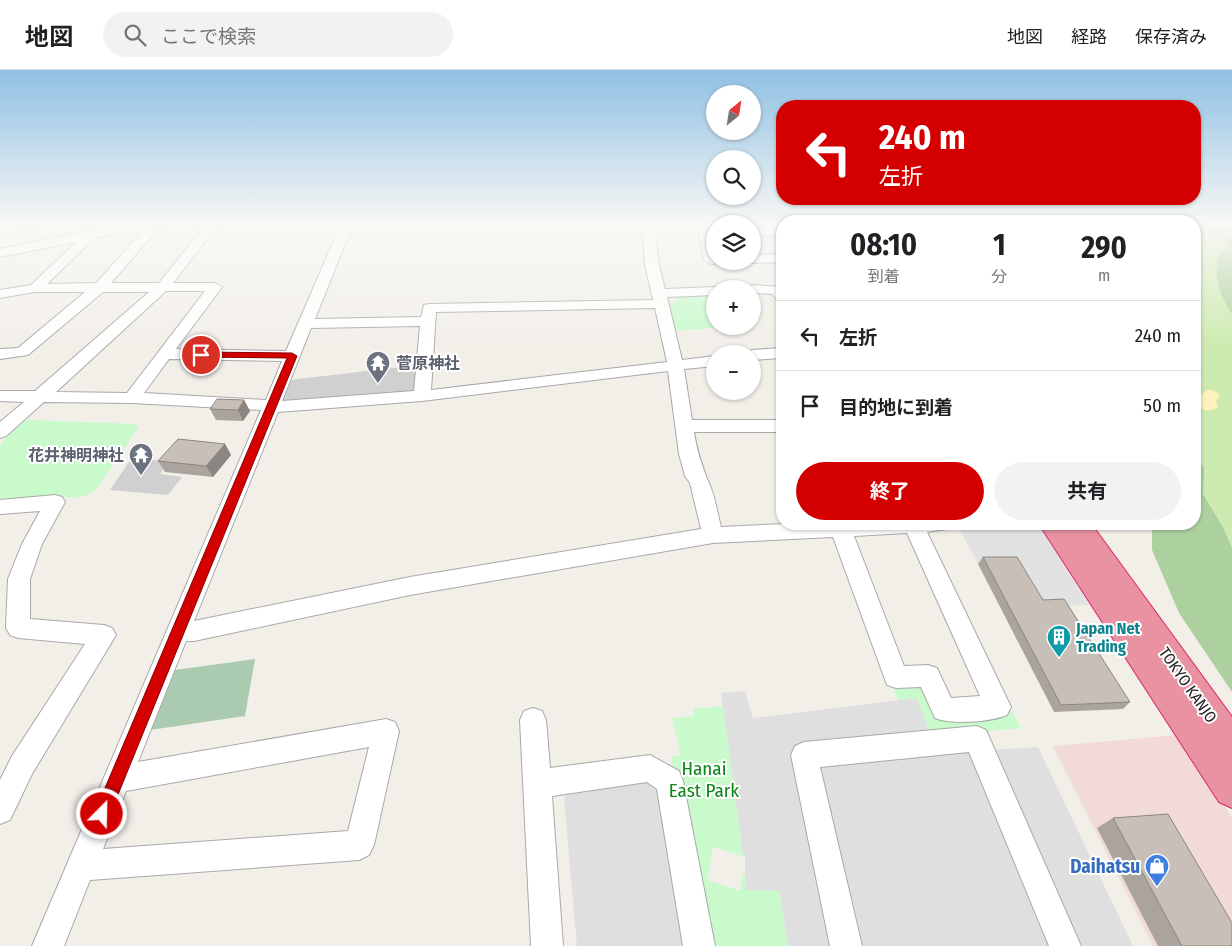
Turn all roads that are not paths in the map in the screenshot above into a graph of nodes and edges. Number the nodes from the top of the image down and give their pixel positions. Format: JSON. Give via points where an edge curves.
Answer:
{"nodes":[{"id":1,"x":59,"y":265,"type":"edge"},
{"id":2,"x":120,"y":265,"type":"edge"},
{"id":3,"x":180,"y":265,"type":"edge"},
{"id":4,"x":330,"y":265,"type":"edge"},
{"id":5,"x":652,"y":265,"type":"edge"},
{"id":6,"x":163,"y":286,"type":"junction"},
{"id":7,"x":100,"y":287,"type":"junction"},
{"id":8,"x":35,"y":288,"type":"junction"},
{"id":9,"x":761,"y":289,"type":"edge"},
{"id":10,"x":776,"y":290,"type":"edge"},
{"id":11,"x":706,"y":292,"type":"edge"},
{"id":12,"x":0,"y":294,"type":"edge"},
{"id":13,"x":660,"y":298,"type":"junction"},
{"id":14,"x":427,"y":321,"type":"junction"},
{"id":15,"x":305,"y":324,"type":"junction"},
{"id":16,"x":776,"y":353,"type":"edge"},
{"id":17,"x":0,"y":354,"type":"edge"},
{"id":18,"x":164,"y":354,"type":"junction"},
{"id":19,"x":761,"y":354,"type":"edge"},
{"id":20,"x":292,"y":356,"type":"junction"},
{"id":21,"x":706,"y":362,"type":"edge"},
{"id":22,"x":676,"y":367,"type":"junction"},
{"id":23,"x":0,"y":396,"type":"edge"},
{"id":24,"x":422,"y":396,"type":"junction"},
{"id":25,"x":39,"y":398,"type":"junction"},
{"id":26,"x":132,"y":398,"type":"junction"},
{"id":27,"x":273,"y":405,"type":"junction"},
{"id":28,"x":684,"y":426,"type":"junction"},
{"id":29,"x":776,"y":426,"type":"edge"},
{"id":30,"x":0,"y":432,"type":"edge"},
{"id":31,"x":0,"y":507,"type":"edge"},
{"id":32,"x":841,"y":530,"type":"joint"},
{"id":33,"x":916,"y":530,"type":"edge"},
{"id":34,"x":1057,"y":530,"type":"edge"},
{"id":35,"x":1079,"y":530,"type":"edge"},
{"id":36,"x":713,"y":535,"type":"junction"},
{"id":37,"x":178,"y":631,"type":"junction"},
{"id":38,"x":533,"y":720,"type":"dead end"},
{"id":39,"x":1232,"y":747,"type":"edge"},
{"id":40,"x":117,"y":779,"type":"junction"},
{"id":41,"x":537,"y":784,"type":"junction"},
{"id":42,"x":1232,"y":789,"type":"edge"},
{"id":43,"x":0,"y":810,"type":"edge"},
{"id":44,"x":81,"y":866,"type":"junction"},
{"id":45,"x":48,"y":946,"type":"edge"},
{"id":46,"x":547,"y":946,"type":"edge"},
{"id":47,"x":699,"y":946,"type":"edge"},
{"id":48,"x":846,"y":946,"type":"edge"},
{"id":49,"x":1065,"y":946,"type":"edge"}],
"edges":[{"from":1,"to":8,"type":"street"},
{"from":2,"to":7,"type":"street"},
{"from":3,"to":6,"type":"street"},
{"from":4,"to":15,"type":"street"},
{"from":5,"to":13,"type":"street"},
{"from":6,"to":7,"type":"street"},
{"from":6,"to":18,"type":"street","via":[[215,287]]},
{"from":6,"to":25,"type":"street"},
{"from":7,"to":8,"type":"street"},
{"from":7,"to":17,"type":"street","via":[[22,352]]},
{"from":8,"to":12,"type":"street"},
{"from":9,"to":10,"type":"street"},
{"from":11,"to":13,"type":"street"},
{"from":13,"to":14,"type":"street","via":[[429,308]]},
{"from":13,"to":22,"type":"street"},
{"from":14,"to":15,"type":"street"},
{"from":14,"to":24,"type":"street"},
{"from":15,"to":20,"type":"street"},
{"from":16,"to":19,"type":"street"},
{"from":18,"to":20,"type":"street"},
{"from":18,"to":26,"type":"street"},
{"from":20,"to":27,"type":"street"},
{"from":21,"to":22,"type":"street"},
{"from":22,"to":24,"type":"street"},
{"from":22,"to":28,"type":"street"},
{"from":23,"to":25,"type":"street"},
{"from":24,"to":27,"type":"street","via":[[286,407]]},
{"from":25,"to":26,"type":"street"},
{"from":25,"to":30,"type":"street"},
{"from":26,"to":27,"type":"street"},
{"from":27,"to":37,"type":"street"},
{"from":28,"to":29,"type":"street"},
{"from":28,"to":36,"type":"street","via":[[688,454]]},
{"from":31,"to":43,"type":"street","via":[[60,502],[32,544],[19,579],[18,628],[104,635],[22,765]]},
{"from":32,"to":33,"type":"street","via":[[896,677],[928,676],[944,710],[998,707]]},
{"from":32,"to":36,"type":"street"},
{"from":34,"to":42,"type":"highway","name":"TOKYO KANJO"},
{"from":35,"to":39,"type":"highway","name":"TOKYO KANJO"},
{"from":36,"to":37,"type":"street","via":[[476,574]]},
{"from":37,"to":40,"type":"street"},
{"from":38,"to":41,"type":"street"},
{"from":40,"to":44,"type":"street"},
{"from":40,"to":44,"type":"street","via":[[386,731],[359,844]]},
{"from":41,"to":46,"type":"street"},
{"from":41,"to":47,"type":"street","via":[[650,768],[669,781]]},
{"from":44,"to":45,"type":"street"},
{"from":48,"to":49,"type":"street","via":[[804,755],[977,739]]}]}
